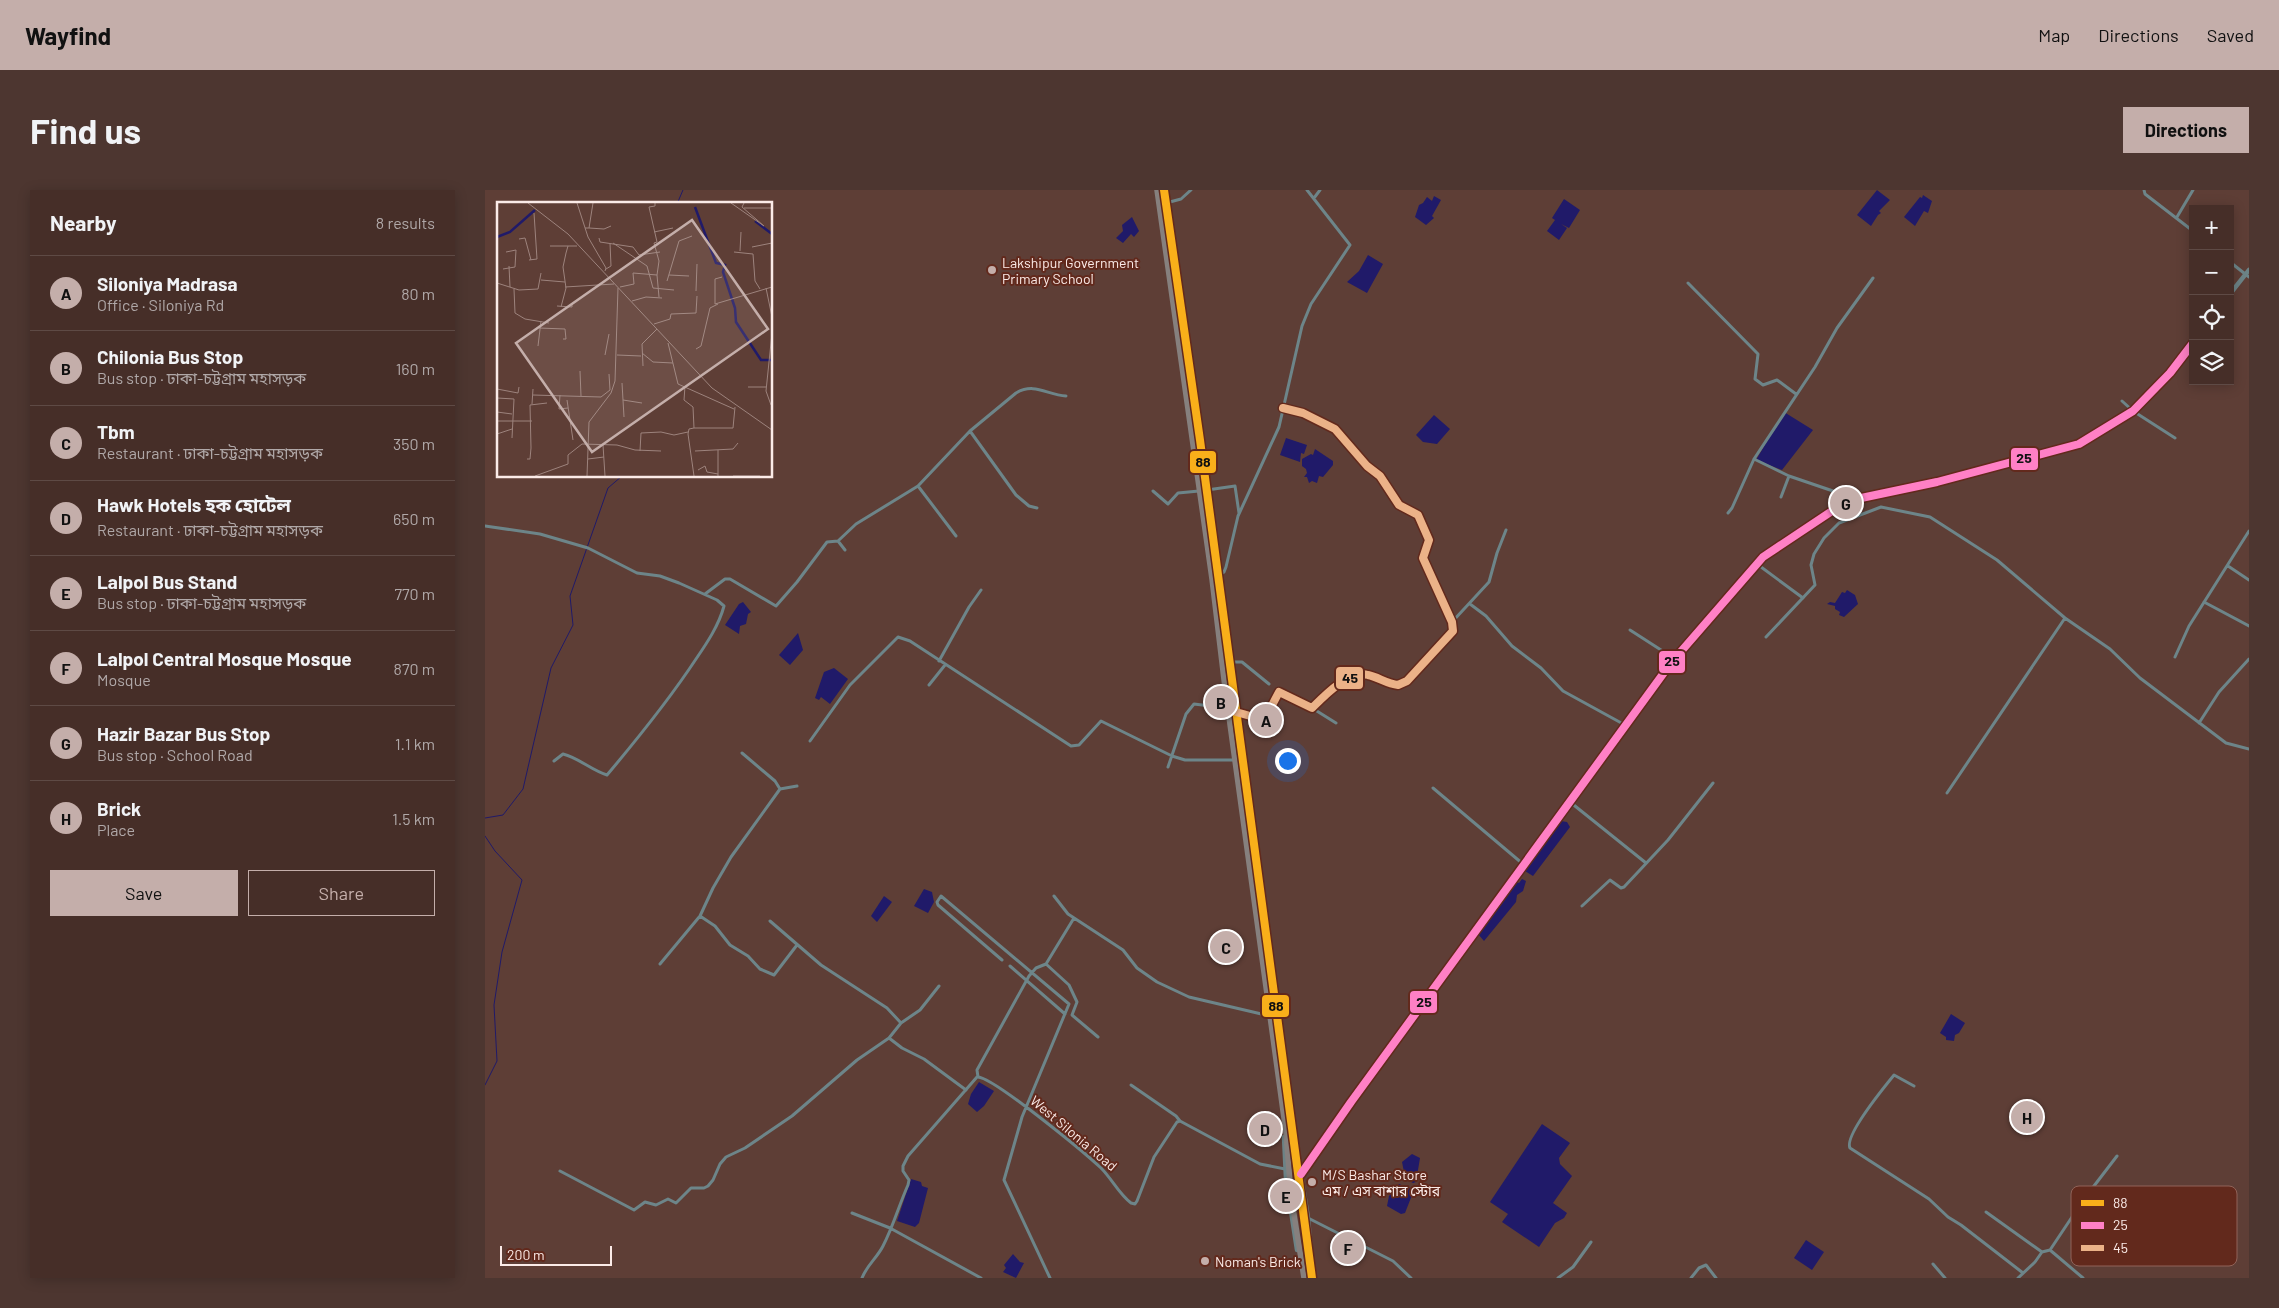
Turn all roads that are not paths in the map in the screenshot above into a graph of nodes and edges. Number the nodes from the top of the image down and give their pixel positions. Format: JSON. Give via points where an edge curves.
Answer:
{"nodes":[{"id":1,"x":1157,"y":190,"type":"edge"},
{"id":2,"x":1164,"y":190,"type":"edge"},
{"id":3,"x":1191,"y":190,"type":"edge"},
{"id":4,"x":1307,"y":190,"type":"edge"},
{"id":5,"x":1320,"y":190,"type":"edge"},
{"id":6,"x":2144,"y":190,"type":"edge"},
{"id":7,"x":2193,"y":190,"type":"edge"},
{"id":8,"x":1314,"y":198,"type":"junction"},
{"id":9,"x":1166,"y":203,"type":"junction"},
{"id":10,"x":2177,"y":217,"type":"junction"},
{"id":11,"x":2189,"y":228,"type":"edge"},
{"id":12,"x":2234,"y":265,"type":"edge"},
{"id":13,"x":2249,"y":270,"type":"edge"},
{"id":14,"x":2247,"y":276,"type":"edge"},
{"id":15,"x":1873,"y":278,"type":"dead end"},
{"id":16,"x":1688,"y":283,"type":"dead end"},
{"id":17,"x":2234,"y":290,"type":"edge"},
{"id":18,"x":2189,"y":348,"type":"edge"},
{"id":19,"x":1796,"y":394,"type":"junction"},
{"id":20,"x":1066,"y":396,"type":"dead end"},
{"id":21,"x":2122,"y":401,"type":"dead end"},
{"id":22,"x":1283,"y":408,"type":"junction"},
{"id":23,"x":2133,"y":411,"type":"junction"},
{"id":24,"x":970,"y":431,"type":"junction"},
{"id":25,"x":2175,"y":438,"type":"dead end"},
{"id":26,"x":1754,"y":459,"type":"junction"},
{"id":27,"x":1789,"y":476,"type":"junction"},
{"id":28,"x":918,"y":486,"type":"junction"},
{"id":29,"x":1207,"y":490,"type":"junction"},
{"id":30,"x":1153,"y":491,"type":"dead end"},
{"id":31,"x":1199,"y":491,"type":"junction"},
{"id":32,"x":1781,"y":497,"type":"dead end"},
{"id":33,"x":1847,"y":501,"type":"junction"},
{"id":34,"x":1037,"y":508,"type":"dead end"},
{"id":35,"x":1239,"y":513,"type":"junction"},
{"id":36,"x":1728,"y":513,"type":"dead end"},
{"id":37,"x":485,"y":526,"type":"edge"},
{"id":38,"x":1506,"y":530,"type":"dead end"},
{"id":39,"x":2249,"y":531,"type":"edge"},
{"id":40,"x":957,"y":536,"type":"dead end"},
{"id":41,"x":838,"y":541,"type":"junction"},
{"id":42,"x":845,"y":550,"type":"dead end"},
{"id":43,"x":1757,"y":564,"type":"junction"},
{"id":44,"x":2228,"y":566,"type":"junction"},
{"id":45,"x":1217,"y":577,"type":"junction"},
{"id":46,"x":2249,"y":580,"type":"edge"},
{"id":47,"x":981,"y":590,"type":"dead end"},
{"id":48,"x":704,"y":595,"type":"junction"},
{"id":49,"x":1803,"y":598,"type":"junction"},
{"id":50,"x":2204,"y":602,"type":"junction"},
{"id":51,"x":1470,"y":604,"type":"junction"},
{"id":52,"x":2065,"y":618,"type":"junction"},
{"id":53,"x":1452,"y":622,"type":"junction"},
{"id":54,"x":2249,"y":626,"type":"edge"},
{"id":55,"x":1630,"y":630,"type":"dead end"},
{"id":56,"x":1766,"y":637,"type":"dead end"},
{"id":57,"x":2175,"y":657,"type":"dead end"},
{"id":58,"x":1675,"y":659,"type":"junction"},
{"id":59,"x":2249,"y":659,"type":"edge"},
{"id":60,"x":939,"y":660,"type":"junction"},
{"id":61,"x":1228,"y":662,"type":"junction"},
{"id":62,"x":945,"y":666,"type":"junction"},
{"id":63,"x":1269,"y":684,"type":"dead end"},
{"id":64,"x":929,"y":685,"type":"dead end"},
{"id":65,"x":1227,"y":708,"type":"junction"},
{"id":66,"x":1312,"y":708,"type":"junction"},
{"id":67,"x":1236,"y":712,"type":"junction"},
{"id":68,"x":1336,"y":723,"type":"dead end"},
{"id":69,"x":2199,"y":723,"type":"junction"},
{"id":70,"x":1625,"y":725,"type":"junction"},
{"id":71,"x":810,"y":742,"type":"dead end"},
{"id":72,"x":2249,"y":749,"type":"edge"},
{"id":73,"x":741,"y":753,"type":"dead end"},
{"id":74,"x":1172,"y":756,"type":"junction"},
{"id":75,"x":1234,"y":760,"type":"junction"},
{"id":76,"x":554,"y":761,"type":"dead end"},
{"id":77,"x":1168,"y":767,"type":"dead end"},
{"id":78,"x":1713,"y":783,"type":"dead end"},
{"id":79,"x":797,"y":786,"type":"dead end"},
{"id":80,"x":1433,"y":788,"type":"dead end"},
{"id":81,"x":780,"y":789,"type":"junction"},
{"id":82,"x":1947,"y":793,"type":"dead end"},
{"id":83,"x":1570,"y":802,"type":"junction"},
{"id":84,"x":1246,"y":848,"type":"junction"},
{"id":85,"x":1255,"y":848,"type":"junction"},
{"id":86,"x":1257,"y":859,"type":"junction"},
{"id":87,"x":1248,"y":860,"type":"junction"},
{"id":88,"x":1646,"y":863,"type":"junction"},
{"id":89,"x":1523,"y":864,"type":"junction"},
{"id":90,"x":1054,"y":896,"type":"dead end"},
{"id":91,"x":1582,"y":906,"type":"dead end"},
{"id":92,"x":700,"y":916,"type":"junction"},
{"id":93,"x":1074,"y":918,"type":"junction"},
{"id":94,"x":770,"y":921,"type":"dead end"},
{"id":95,"x":797,"y":944,"type":"junction"},
{"id":96,"x":1002,"y":960,"type":"dead end"},
{"id":97,"x":660,"y":964,"type":"dead end"},
{"id":98,"x":1046,"y":964,"type":"junction"},
{"id":99,"x":1010,"y":966,"type":"dead end"},
{"id":100,"x":1032,"y":972,"type":"junction"},
{"id":101,"x":1027,"y":980,"type":"junction"},
{"id":102,"x":939,"y":986,"type":"dead end"},
{"id":103,"x":1065,"y":1014,"type":"junction"},
{"id":104,"x":1270,"y":1016,"type":"junction"},
{"id":105,"x":901,"y":1023,"type":"junction"},
{"id":106,"x":1099,"y":1036,"type":"dead end"},
{"id":107,"x":889,"y":1038,"type":"junction"},
{"id":108,"x":978,"y":1077,"type":"junction"},
{"id":109,"x":1131,"y":1085,"type":"dead end"},
{"id":110,"x":1913,"y":1086,"type":"dead end"},
{"id":111,"x":966,"y":1090,"type":"junction"},
{"id":112,"x":1026,"y":1108,"type":"junction"},
{"id":113,"x":1180,"y":1121,"type":"junction"},
{"id":114,"x":1285,"y":1130,"type":"junction"},
{"id":115,"x":1293,"y":1131,"type":"junction"},
{"id":116,"x":2117,"y":1156,"type":"dead end"},
{"id":117,"x":1300,"y":1162,"type":"junction"},
{"id":118,"x":1309,"y":1163,"type":"junction"},
{"id":119,"x":1285,"y":1169,"type":"junction"},
{"id":120,"x":560,"y":1171,"type":"dead end"},
{"id":121,"x":1301,"y":1174,"type":"junction"},
{"id":122,"x":2094,"y":1186,"type":"edge"},
{"id":123,"x":1986,"y":1212,"type":"dead end"},
{"id":124,"x":852,"y":1213,"type":"dead end"},
{"id":125,"x":1308,"y":1218,"type":"junction"},
{"id":126,"x":2071,"y":1218,"type":"edge"},
{"id":127,"x":890,"y":1228,"type":"junction"},
{"id":128,"x":1591,"y":1242,"type":"dead end"},
{"id":129,"x":2050,"y":1250,"type":"junction"},
{"id":130,"x":2042,"y":1252,"type":"junction"},
{"id":131,"x":1301,"y":1258,"type":"junction"},
{"id":132,"x":1310,"y":1259,"type":"junction"},
{"id":133,"x":1933,"y":1264,"type":"dead end"},
{"id":134,"x":2023,"y":1272,"type":"junction"},
{"id":135,"x":862,"y":1278,"type":"edge"},
{"id":136,"x":981,"y":1278,"type":"edge"},
{"id":137,"x":1050,"y":1278,"type":"edge"},
{"id":138,"x":1304,"y":1278,"type":"edge"},
{"id":139,"x":1312,"y":1278,"type":"edge"},
{"id":140,"x":1411,"y":1278,"type":"edge"},
{"id":141,"x":1558,"y":1278,"type":"edge"},
{"id":142,"x":1691,"y":1278,"type":"edge"},
{"id":143,"x":1716,"y":1278,"type":"edge"},
{"id":144,"x":1945,"y":1278,"type":"edge"},
{"id":145,"x":2018,"y":1278,"type":"edge"},
{"id":146,"x":2083,"y":1278,"type":"edge"}],
"edges":[{"from":1,"to":31,"type":"highway"},
{"from":2,"to":9,"type":"highway"},
{"from":3,"to":9,"type":"street","via":[[1181,199]]},
{"from":4,"to":8,"type":"street"},
{"from":5,"to":8,"type":"street"},
{"from":6,"to":10,"type":"street"},
{"from":7,"to":10,"type":"street"},
{"from":8,"to":22,"type":"street","via":[[1351,245],[1311,304],[1302,326]]},
{"from":9,"to":29,"type":"highway"},
{"from":10,"to":11,"type":"street"},
{"from":12,"to":14,"type":"street"},
{"from":13,"to":14,"type":"main road"},
{"from":14,"to":17,"type":"main road"},
{"from":15,"to":19,"type":"street"},
{"from":16,"to":19,"type":"street","via":[[1758,354],[1755,379],[1763,385],[1777,380]]},
{"from":18,"to":23,"type":"main road"},
{"from":19,"to":26,"type":"street"},
{"from":20,"to":24,"type":"street","via":[[1056,396],[1039,388],[1023,389]]},
{"from":21,"to":23,"type":"street"},
{"from":22,"to":35,"type":"street","via":[[1279,427]]},
{"from":22,"to":53,"type":"street","via":[[1303,412],[1335,429],[1380,476],[1399,505],[1418,515],[1429,540],[1424,562]]},
{"from":23,"to":25,"type":"street"},
{"from":23,"to":33,"type":"main road","via":[[2079,444],[1937,482]]},
{"from":24,"to":28,"type":"street"},
{"from":24,"to":34,"type":"street","via":[[1016,495],[1029,506]]},
{"from":26,"to":27,"type":"street"},
{"from":26,"to":36,"type":"street"},
{"from":27,"to":32,"type":"street"},
{"from":27,"to":33,"type":"street","via":[[1833,491]]},
{"from":28,"to":40,"type":"street"},
{"from":28,"to":41,"type":"street","via":[[856,524]]},
{"from":29,"to":35,"type":"street","via":[[1235,486]]},
{"from":29,"to":45,"type":"highway"},
{"from":30,"to":31,"type":"street","via":[[1168,504],[1179,493]]},
{"from":31,"to":65,"type":"highway"},
{"from":33,"to":43,"type":"main road"},
{"from":35,"to":45,"type":"street","via":[[1224,572]]},
{"from":37,"to":48,"type":"street","via":[[539,534],[588,548],[637,573],[660,576]]},
{"from":38,"to":51,"type":"street","via":[[1489,582]]},
{"from":39,"to":44,"type":"street"},
{"from":41,"to":42,"type":"street"},
{"from":41,"to":48,"type":"street","via":[[827,542],[776,606],[730,579],[725,579]]},
{"from":43,"to":49,"type":"street"},
{"from":43,"to":58,"type":"main road"},
{"from":44,"to":46,"type":"street"},
{"from":44,"to":50,"type":"street"},
{"from":45,"to":61,"type":"highway"},
{"from":47,"to":60,"type":"street"},
{"from":48,"to":76,"type":"street","via":[[724,606],[721,618],[655,719],[607,774],[563,754]]},
{"from":49,"to":52,"type":"street","via":[[1815,585],[1811,566],[1824,538],[1839,523],[1881,507],[1930,517],[1944,525],[1997,560]]},
{"from":49,"to":56,"type":"street"},
{"from":50,"to":54,"type":"street"},
{"from":50,"to":57,"type":"street"},
{"from":51,"to":53,"type":"street"},
{"from":51,"to":70,"type":"street","via":[[1563,691]]},
{"from":52,"to":69,"type":"street","via":[[2110,650],[2140,678]]},
{"from":52,"to":82,"type":"street"},
{"from":53,"to":66,"type":"street","via":[[1452,635],[1407,681],[1395,685],[1365,674],[1353,674]]},
{"from":55,"to":58,"type":"street"},
{"from":58,"to":70,"type":"main road"},
{"from":59,"to":69,"type":"street","via":[[2219,692]]},
{"from":60,"to":62,"type":"street"},
{"from":60,"to":71,"type":"street","via":[[909,641],[895,638],[850,685]]},
{"from":61,"to":63,"type":"street","via":[[1242,662]]},
{"from":61,"to":67,"type":"highway"},
{"from":62,"to":64,"type":"street"},
{"from":62,"to":74,"type":"street","via":[[1071,746],[1079,745],[1101,721]]},
{"from":65,"to":74,"type":"street","via":[[1190,706]]},
{"from":65,"to":75,"type":"highway"},
{"from":66,"to":67,"type":"street","via":[[1279,692],[1261,719]]},
{"from":66,"to":68,"type":"street"},
{"from":67,"to":85,"type":"highway"},
{"from":69,"to":72,"type":"street","via":[[2226,744]]},
{"from":70,"to":83,"type":"main road"},
{"from":73,"to":81,"type":"street"},
{"from":74,"to":75,"type":"street","via":[[1185,760]]},
{"from":74,"to":77,"type":"street"},
{"from":75,"to":84,"type":"highway"},
{"from":78,"to":88,"type":"street"},
{"from":79,"to":81,"type":"street"},
{"from":80,"to":89,"type":"street"},
{"from":81,"to":92,"type":"street","via":[[731,857]]},
{"from":83,"to":88,"type":"street"},
{"from":83,"to":89,"type":"main road"},
{"from":84,"to":85,"type":"highway","via":[[1251,853]]},
{"from":84,"to":87,"type":"highway"},
{"from":85,"to":86,"type":"highway"},
{"from":86,"to":87,"type":"highway","via":[[1251,856]]},
{"from":86,"to":115,"type":"highway"},
{"from":87,"to":104,"type":"highway"},
{"from":88,"to":91,"type":"street","via":[[1624,887],[1610,880]]},
{"from":89,"to":118,"type":"main road"},
{"from":90,"to":93,"type":"street"},
{"from":92,"to":95,"type":"street","via":[[760,969],[774,975]]},
{"from":92,"to":97,"type":"street"},
{"from":93,"to":98,"type":"street"},
{"from":93,"to":104,"type":"street","via":[[1123,950],[1137,968],[1167,988],[1189,997]]},
{"from":94,"to":95,"type":"street"},
{"from":95,"to":105,"type":"street","via":[[821,965],[887,1008]]},
{"from":96,"to":100,"type":"street","via":[[938,905],[941,896]]},
{"from":98,"to":100,"type":"street"},
{"from":98,"to":106,"type":"street","via":[[1069,985],[1077,1002],[1072,1015]]},
{"from":99,"to":101,"type":"street"},
{"from":100,"to":101,"type":"street"},
{"from":100,"to":103,"type":"street","via":[[1069,1004]]},
{"from":101,"to":103,"type":"street"},
{"from":101,"to":108,"type":"street","via":[[977,1070]]},
{"from":102,"to":105,"type":"street","via":[[920,1010]]},
{"from":103,"to":112,"type":"street"},
{"from":104,"to":114,"type":"highway"},
{"from":105,"to":107,"type":"street"},
{"from":107,"to":111,"type":"street"},
{"from":107,"to":120,"type":"street","via":[[857,1060],[792,1116],[726,1157],[708,1186],[691,1188],[676,1202],[668,1199],[656,1205],[645,1202],[634,1210]]},
{"from":108,"to":111,"type":"street"},
{"from":108,"to":112,"type":"street","name":"West Silonia Road","via":[[990,1081]]},
{"from":109,"to":113,"type":"street"},
{"from":110,"to":134,"type":"street","via":[[1894,1074],[1849,1139],[1851,1148],[1929,1199],[1948,1217]]},
{"from":111,"to":127,"type":"street","via":[[908,1156],[903,1172],[909,1182]]},
{"from":112,"to":113,"type":"street","name":"West Silonia Road","via":[[1101,1168],[1135,1204],[1154,1157]]},
{"from":112,"to":137,"type":"street","via":[[1004,1180]]},
{"from":113,"to":119,"type":"street","via":[[1260,1164]]},
{"from":114,"to":119,"type":"main road"},
{"from":114,"to":131,"type":"highway"},
{"from":115,"to":117,"type":"main road"},
{"from":115,"to":132,"type":"highway"},
{"from":116,"to":122,"type":"street"},
{"from":117,"to":118,"type":"main road","via":[[1303,1165]]},
{"from":117,"to":121,"type":"main road"},
{"from":118,"to":121,"type":"main road"},
{"from":119,"to":131,"type":"main road","via":[[1292,1225]]},
{"from":121,"to":125,"type":"main road"},
{"from":123,"to":130,"type":"street"},
{"from":124,"to":127,"type":"street"},
{"from":125,"to":132,"type":"main road"},
{"from":125,"to":140,"type":"street","via":[[1393,1261]]},
{"from":126,"to":129,"type":"street"},
{"from":127,"to":135,"type":"street","via":[[877,1257],[867,1266]]},
{"from":127,"to":136,"type":"street"},
{"from":128,"to":141,"type":"street","via":[[1573,1267]]},
{"from":129,"to":130,"type":"street"},
{"from":129,"to":146,"type":"street"},
{"from":130,"to":134,"type":"street"},
{"from":131,"to":138,"type":"highway"},
{"from":132,"to":139,"type":"highway"},
{"from":133,"to":144,"type":"street"},
{"from":134,"to":145,"type":"street"},
{"from":142,"to":143,"type":"street","via":[[1706,1265]]}]}
